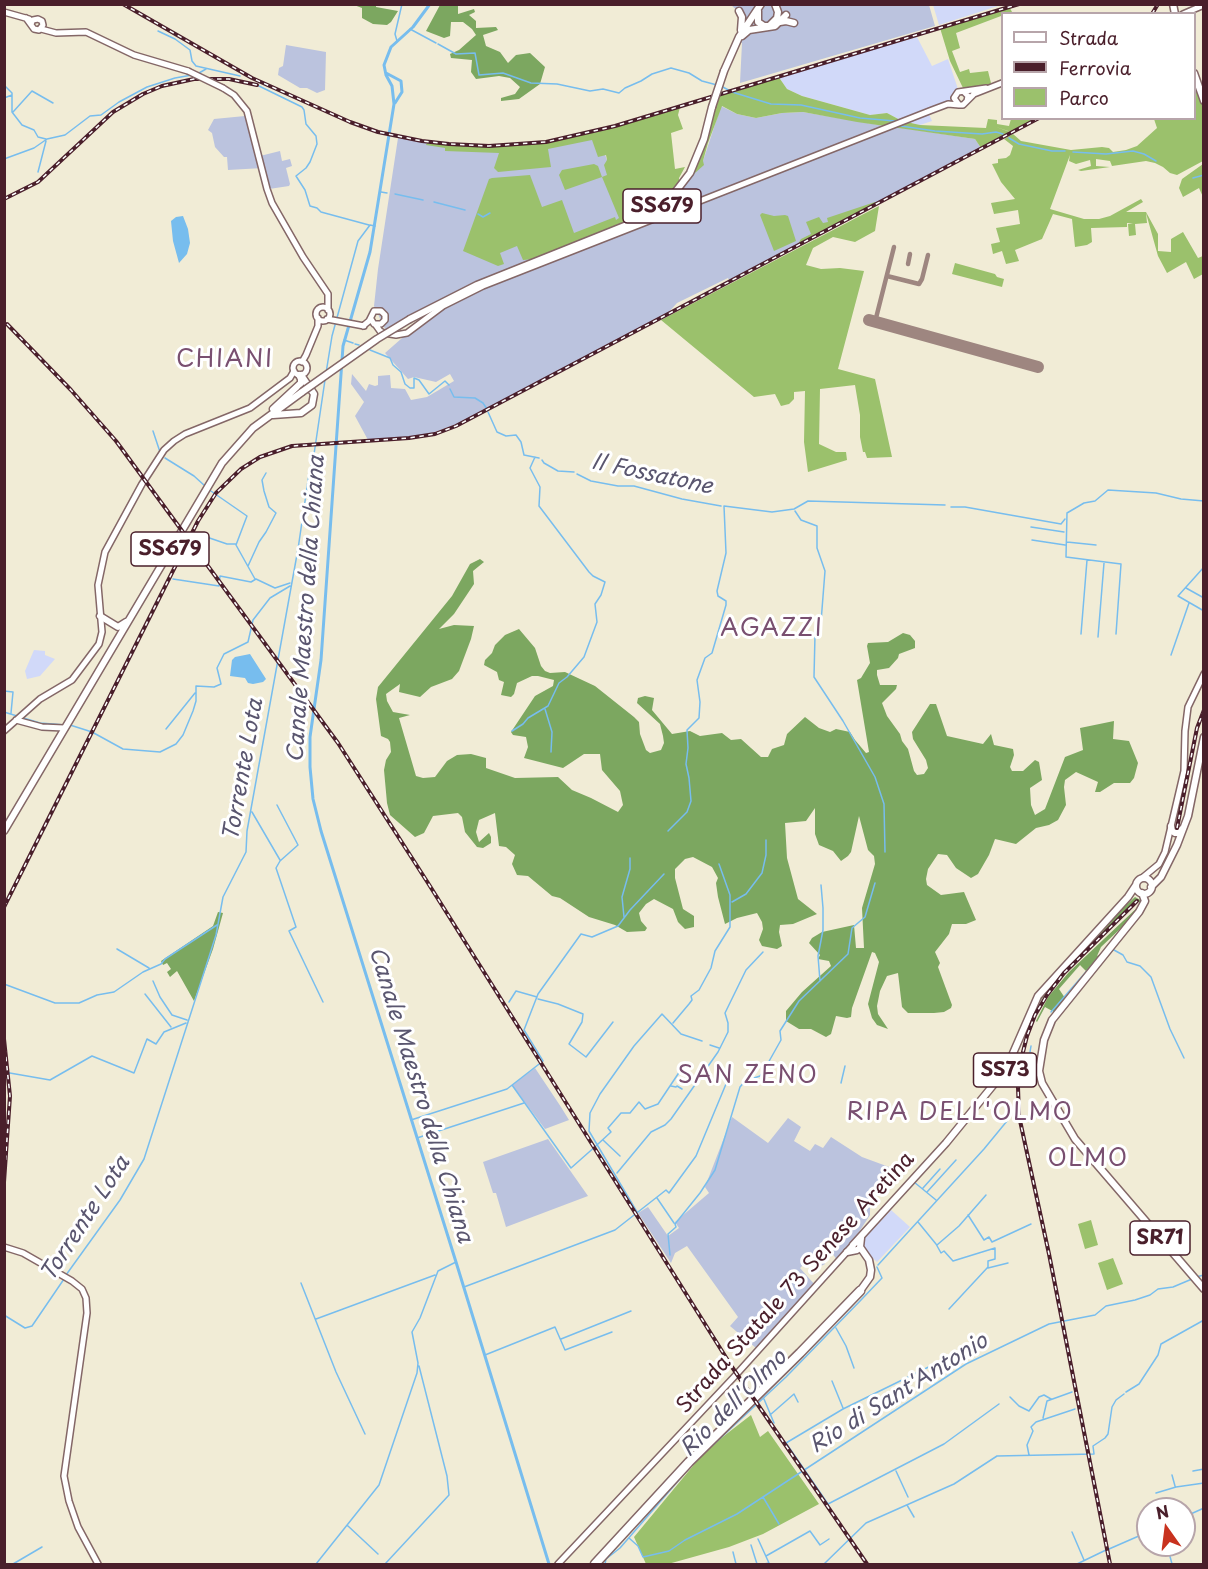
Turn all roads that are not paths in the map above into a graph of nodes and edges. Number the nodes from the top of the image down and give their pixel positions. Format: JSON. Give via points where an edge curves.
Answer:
{"nodes":[{"id":1,"x":775,"y":4,"type":"edge"},
{"id":2,"x":1203,"y":5,"type":"edge"},
{"id":3,"x":760,"y":6,"type":"edge"},
{"id":4,"x":4,"y":12,"type":"edge"},
{"id":5,"x":1187,"y":12,"type":"edge"},
{"id":6,"x":32,"y":22,"type":"junction"},
{"id":7,"x":780,"y":22,"type":"junction"},
{"id":8,"x":794,"y":23,"type":"dead end"},
{"id":9,"x":769,"y":26,"type":"junction"},
{"id":10,"x":44,"y":28,"type":"junction"},
{"id":11,"x":738,"y":39,"type":"junction"},
{"id":12,"x":1196,"y":79,"type":"edge"},
{"id":13,"x":1001,"y":83,"type":"edge"},
{"id":14,"x":986,"y":88,"type":"junction"},
{"id":15,"x":964,"y":92,"type":"junction"},
{"id":16,"x":955,"y":95,"type":"junction"},
{"id":17,"x":967,"y":101,"type":"junction"},
{"id":18,"x":1203,"y":101,"type":"edge"},
{"id":19,"x":959,"y":105,"type":"junction"},
{"id":20,"x":932,"y":110,"type":"junction"},
{"id":21,"x":330,"y":317,"type":"junction"},
{"id":22,"x":304,"y":363,"type":"junction"},
{"id":23,"x":299,"y":374,"type":"junction"},
{"id":24,"x":296,"y":397,"type":"junction"},
{"id":25,"x":290,"y":414,"type":"junction"},
{"id":26,"x":267,"y":418,"type":"junction"},
{"id":27,"x":253,"y":428,"type":"junction"},
{"id":28,"x":100,"y":616,"type":"junction"},
{"id":29,"x":130,"y":617,"type":"junction"},
{"id":30,"x":1203,"y":674,"type":"edge"},
{"id":31,"x":18,"y":718,"type":"junction"},
{"id":32,"x":61,"y":728,"type":"junction"},
{"id":33,"x":4,"y":731,"type":"edge"},
{"id":34,"x":1203,"y":737,"type":"edge"},
{"id":35,"x":1171,"y":826,"type":"junction"},
{"id":36,"x":4,"y":831,"type":"edge"},
{"id":37,"x":1185,"y":835,"type":"junction"},
{"id":38,"x":1145,"y":886,"type":"junction"},
{"id":39,"x":865,"y":1232,"type":"junction"},
{"id":40,"x":4,"y":1247,"type":"edge"},
{"id":41,"x":859,"y":1250,"type":"junction"},
{"id":42,"x":847,"y":1252,"type":"joint"},
{"id":43,"x":1203,"y":1289,"type":"edge"},
{"id":44,"x":860,"y":1291,"type":"joint"},
{"id":45,"x":98,"y":1564,"type":"edge"},
{"id":46,"x":558,"y":1564,"type":"edge"},
{"id":47,"x":597,"y":1564,"type":"edge"}],
"edges":[{"from":1,"to":9,"type":"main road","via":[[777,18]]},
{"from":2,"to":5,"type":"main road"},
{"from":3,"to":9,"type":"main road","via":[[758,22]]},
{"from":3,"to":11,"type":"main road","number":"SS679"},
{"from":3,"to":11,"type":"main road","via":[[745,14],[739,11],[743,22]]},
{"from":4,"to":6,"type":"main road"},
{"from":6,"to":10,"type":"main road","via":[[34,29]]},
{"from":6,"to":10,"type":"main road","via":[[40,19]]},
{"from":7,"to":8,"type":"main road"},
{"from":7,"to":9,"type":"main road","via":[[785,15]]},
{"from":7,"to":11,"type":"main road","via":[[773,27],[749,30]]},
{"from":10,"to":21,"type":"main road","bridge":true,"via":[[56,33],[86,32],[134,54],[188,71],[234,94],[248,111],[272,203],[328,294]]},
{"from":11,"to":24,"type":"main road","number":"SS679","bridge":true,"via":[[690,173],[656,211],[477,285],[410,319]]},
{"from":12,"to":18,"type":"main road"},
{"from":13,"to":14,"type":"main road"},
{"from":14,"to":15,"type":"main road"},
{"from":14,"to":17,"type":"main road"},
{"from":15,"to":16,"type":"main road"},
{"from":15,"to":17,"type":"main road"},
{"from":16,"to":19,"type":"main road"},
{"from":16,"to":20,"type":"main road"},
{"from":17,"to":19,"type":"main road"},
{"from":19,"to":20,"type":"main road"},
{"from":20,"to":21,"type":"main road","via":[[483,286],[443,306],[407,333],[381,332],[375,323],[360,325]]},
{"from":21,"to":22,"type":"main road","via":[[316,331]]},
{"from":22,"to":23,"type":"main road","via":[[307,368]]},
{"from":22,"to":23,"type":"main road","via":[[295,364]]},
{"from":23,"to":25,"type":"main road","via":[[314,394],[312,405],[304,412]]},
{"from":23,"to":27,"type":"main road","via":[[302,380],[298,387]]},
{"from":23,"to":28,"type":"main road","via":[[250,408],[185,435],[164,450],[105,552],[98,585]]},
{"from":24,"to":25,"type":"main road","via":[[287,406]]},
{"from":24,"to":26,"type":"main road","number":"SS679"},
{"from":25,"to":26,"type":"main road"},
{"from":26,"to":27,"type":"main road","number":"SS679"},
{"from":27,"to":29,"type":"main road","number":"SS679","via":[[222,463]]},
{"from":28,"to":29,"type":"main road","via":[[118,627]]},
{"from":28,"to":31,"type":"main road","via":[[102,635],[88,661],[69,683],[40,699]]},
{"from":29,"to":32,"type":"main road","number":"SS679"},
{"from":30,"to":35,"type":"main road","via":[[1188,707],[1184,771]]},
{"from":31,"to":32,"type":"main road","via":[[42,727]]},
{"from":31,"to":33,"type":"main road"},
{"from":32,"to":36,"type":"main road","number":"SS679"},
{"from":34,"to":37,"type":"main road","name":"Strada Statale 73 Senese Aretina","number":"SS73"},
{"from":35,"to":37,"type":"main road","via":[[1172,831]]},
{"from":35,"to":38,"type":"main road","number":"SR71","via":[[1166,858],[1150,874]]},
{"from":37,"to":38,"type":"main road","name":"Strada Statale 73 Senese Aretina","number":"SS73","via":[[1161,877]]},
{"from":37,"to":38,"type":"main road","name":"Strada Statale 73 Senese Aretina","number":"SS73","via":[[1158,879]]},
{"from":38,"to":39,"type":"main road","name":"Strada Statale 73 Senese Aretina","number":"SS73","via":[[1128,897],[1038,996],[999,1078]]},
{"from":38,"to":43,"type":"main road","number":"SR71","via":[[1144,908],[1052,1020],[1044,1040],[1040,1075],[1075,1139]]},
{"from":39,"to":41,"type":"main road","name":"Strada Statale 73 Senese Aretina","number":"SS73"},
{"from":39,"to":41,"type":"main road"},
{"from":40,"to":45,"type":"main road","via":[[23,1253],[72,1281],[86,1298],[64,1476],[78,1527]]},
{"from":41,"to":42,"type":"main road"},
{"from":41,"to":44,"type":"main road","via":[[872,1270]]},
{"from":42,"to":46,"type":"main road","name":"Strada Statale 73 Senese Aretina"},
{"from":44,"to":47,"type":"highway","via":[[689,1462]]}]}
